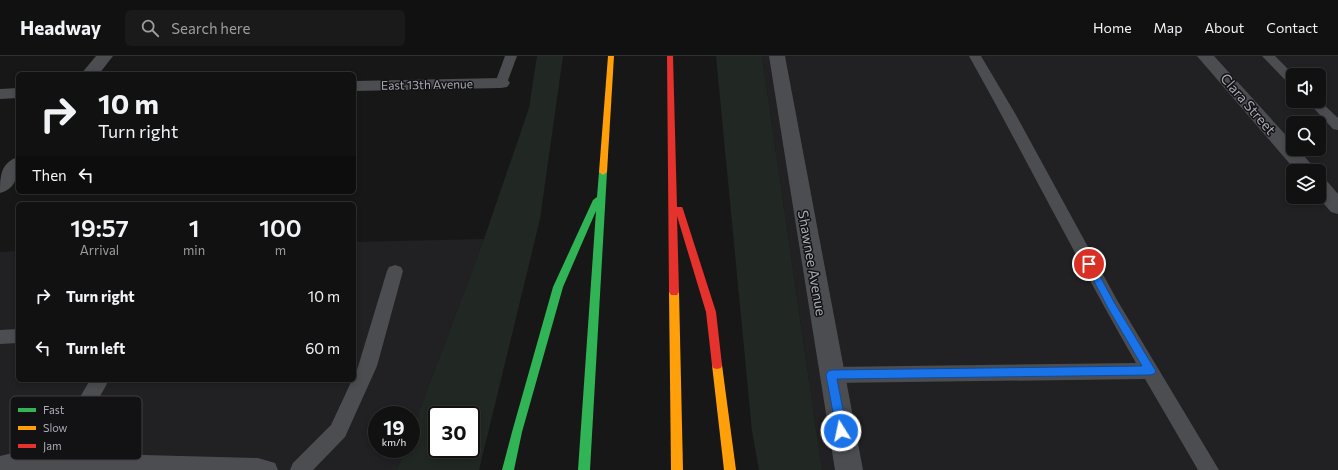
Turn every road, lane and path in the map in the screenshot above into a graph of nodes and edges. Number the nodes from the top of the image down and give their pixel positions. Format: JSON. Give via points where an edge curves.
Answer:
{"nodes":[{"id":1,"x":105,"y":56,"type":"edge"},
{"id":2,"x":511,"y":56,"type":"edge"},
{"id":3,"x":611,"y":56,"type":"edge"},
{"id":4,"x":670,"y":56,"type":"edge"},
{"id":5,"x":777,"y":56,"type":"edge"},
{"id":6,"x":975,"y":56,"type":"edge"},
{"id":7,"x":1206,"y":56,"type":"edge"},
{"id":8,"x":1268,"y":56,"type":"edge"},
{"id":9,"x":92,"y":72,"type":"edge"},
{"id":10,"x":1286,"y":74,"type":"edge"},
{"id":11,"x":501,"y":84,"type":"joint"},
{"id":12,"x":356,"y":86,"type":"edge"},
{"id":13,"x":16,"y":93,"type":"edge"},
{"id":14,"x":0,"y":94,"type":"edge"},
{"id":15,"x":1320,"y":108,"type":"edge"},
{"id":16,"x":1338,"y":126,"type":"edge"},
{"id":17,"x":1301,"y":164,"type":"edge"},
{"id":18,"x":16,"y":166,"type":"edge"},
{"id":19,"x":0,"y":186,"type":"edge"},
{"id":20,"x":672,"y":186,"type":"junction"},
{"id":21,"x":602,"y":188,"type":"junction"},
{"id":22,"x":1326,"y":193,"type":"edge"},
{"id":23,"x":1338,"y":206,"type":"edge"},
{"id":24,"x":395,"y":271,"type":"dead end"},
{"id":25,"x":16,"y":336,"type":"edge"},
{"id":26,"x":0,"y":337,"type":"edge"},
{"id":27,"x":1150,"y":371,"type":"junction"},
{"id":28,"x":832,"y":375,"type":"junction"},
{"id":29,"x":99,"y":382,"type":"edge"},
{"id":30,"x":91,"y":396,"type":"edge"},
{"id":31,"x":0,"y":465,"type":"edge"},
{"id":32,"x":51,"y":466,"type":"edge"},
{"id":33,"x":268,"y":470,"type":"edge"},
{"id":34,"x":300,"y":470,"type":"edge"},
{"id":35,"x":508,"y":470,"type":"edge"},
{"id":36,"x":584,"y":470,"type":"edge"},
{"id":37,"x":677,"y":470,"type":"edge"},
{"id":38,"x":730,"y":470,"type":"edge"},
{"id":39,"x":849,"y":470,"type":"edge"},
{"id":40,"x":1209,"y":470,"type":"edge"}],
"edges":[{"from":1,"to":9,"type":"street"},
{"from":2,"to":11,"type":"lane"},
{"from":3,"to":21,"type":"highway"},
{"from":4,"to":20,"type":"highway"},
{"from":5,"to":28,"type":"street","name":"Shawnee Avenue"},
{"from":6,"to":27,"type":"lane","via":[[1111,305]]},
{"from":7,"to":17,"type":"street","name":"Clara Street"},
{"from":8,"to":10,"type":"lane"},
{"from":11,"to":12,"type":"street","name":"East 13th Avenue"},
{"from":13,"to":14,"type":"street"},
{"from":15,"to":16,"type":"lane"},
{"from":18,"to":19,"type":"street"},
{"from":20,"to":37,"type":"highway"},
{"from":20,"to":38,"type":"highway","via":[[711,312]]},
{"from":21,"to":35,"type":"highway","via":[[558,287]]},
{"from":21,"to":36,"type":"highway"},
{"from":22,"to":23,"type":"street"},
{"from":24,"to":34,"type":"lane","via":[[368,366],[338,431]]},
{"from":25,"to":26,"type":"lane"},
{"from":27,"to":28,"type":"lane"},
{"from":27,"to":40,"type":"lane"},
{"from":28,"to":39,"type":"street","name":"Shawnee Avenue"},
{"from":29,"to":30,"type":"lane"},
{"from":31,"to":32,"type":"lane","via":[[17,461]]},
{"from":32,"to":33,"type":"lane","via":[[258,467]]}]}
